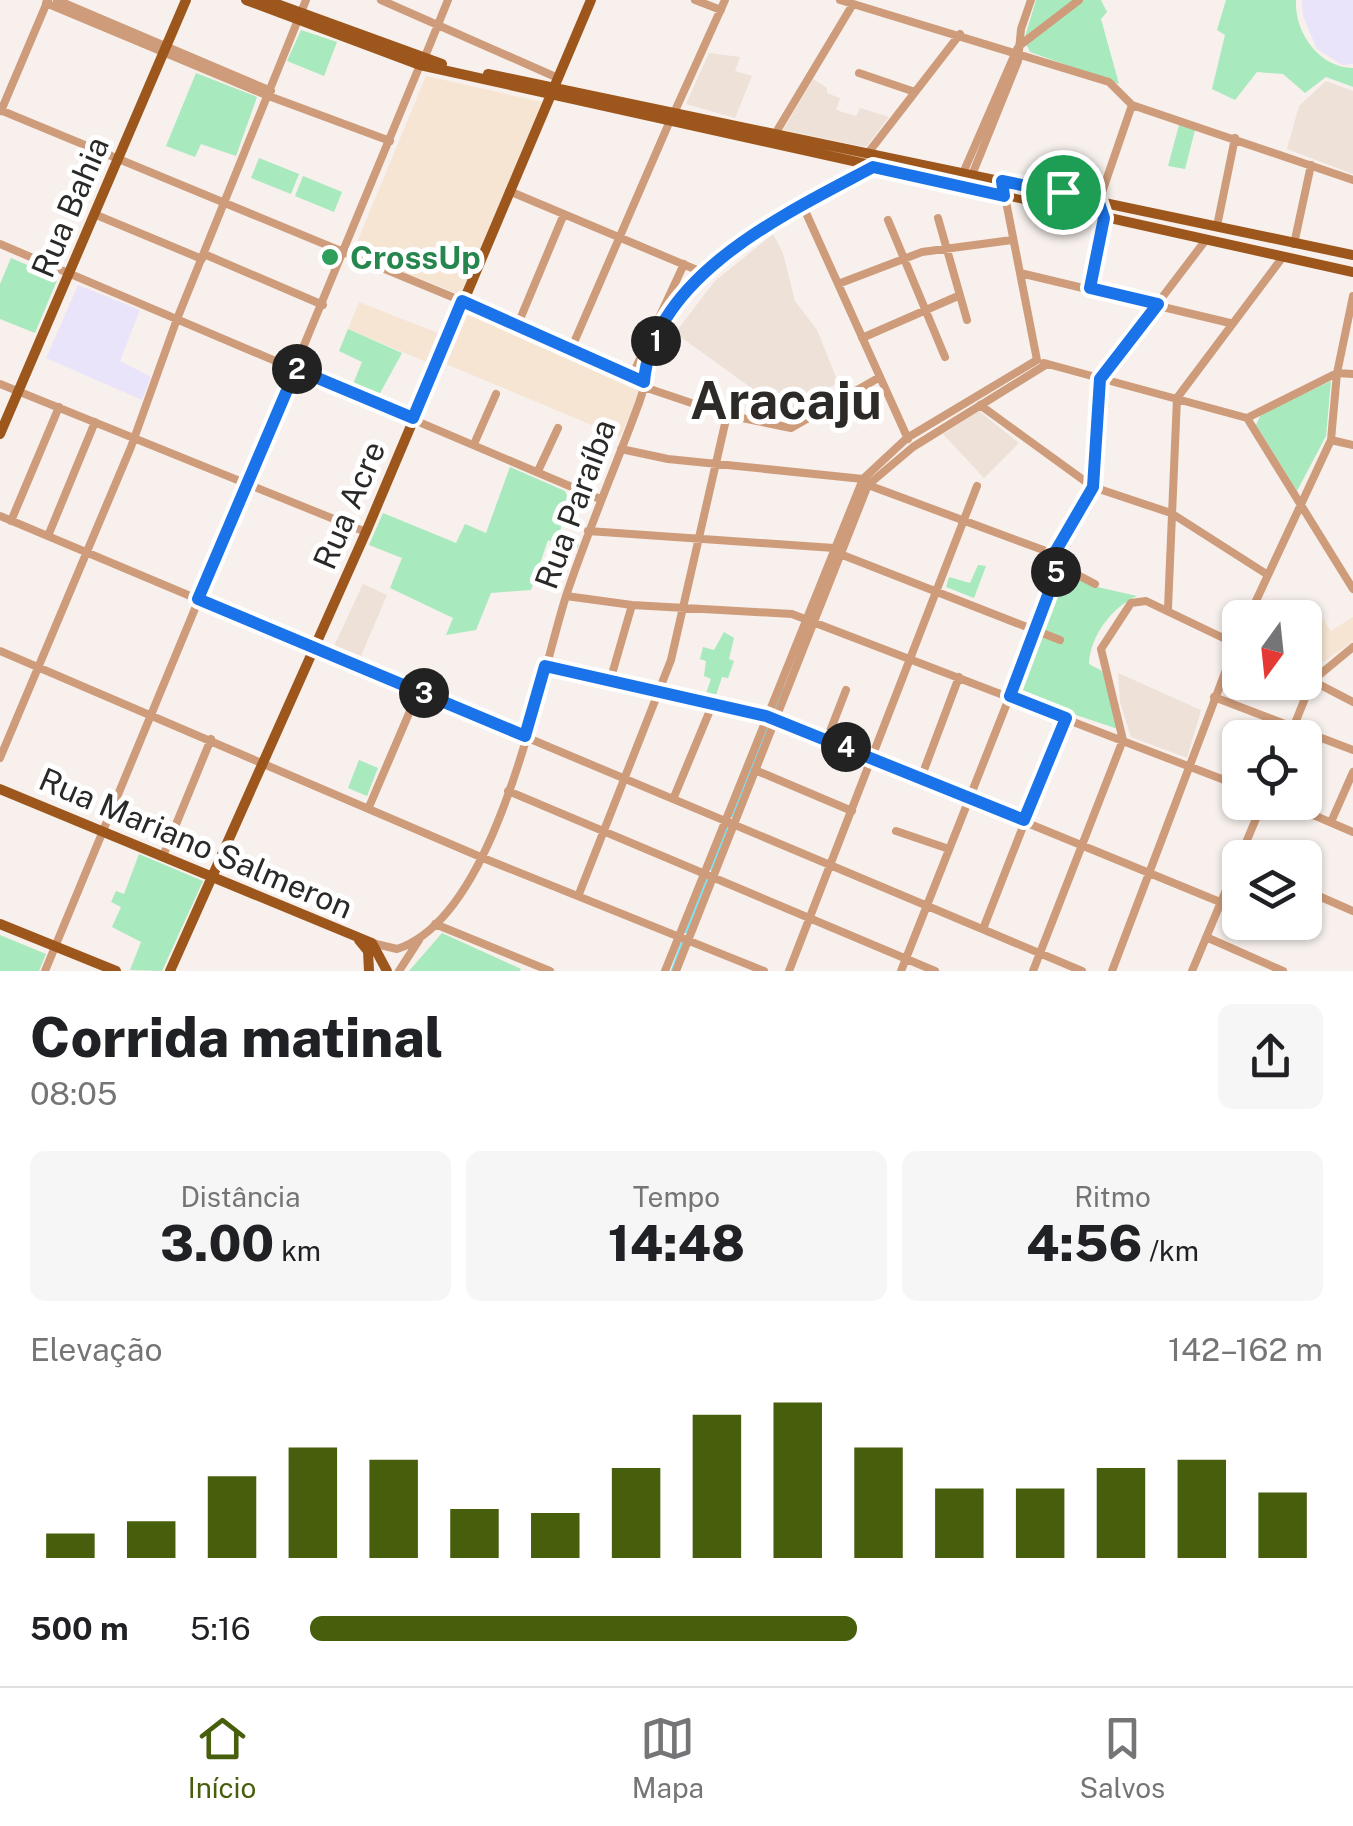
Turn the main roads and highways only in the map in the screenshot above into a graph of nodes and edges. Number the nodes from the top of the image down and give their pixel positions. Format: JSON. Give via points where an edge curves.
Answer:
{"nodes":[{"id":1,"x":186,"y":0,"type":"edge"},
{"id":2,"x":246,"y":0,"type":"edge"},
{"id":3,"x":266,"y":0,"type":"edge"},
{"id":4,"x":590,"y":0,"type":"edge"},
{"id":5,"x":299,"y":17,"type":"junction"},
{"id":6,"x":554,"y":87,"type":"junction"},
{"id":7,"x":672,"y":118,"type":"junction"},
{"id":8,"x":1353,"y":255,"type":"edge"},
{"id":9,"x":1353,"y":272,"type":"edge"},
{"id":10,"x":0,"y":434,"type":"edge"},
{"id":11,"x":0,"y":789,"type":"edge"},
{"id":12,"x":214,"y":877,"type":"junction"},
{"id":13,"x":0,"y":924,"type":"edge"},
{"id":14,"x":356,"y":937,"type":"junction"},
{"id":15,"x":116,"y":971,"type":"edge"},
{"id":16,"x":170,"y":971,"type":"edge"},
{"id":17,"x":369,"y":971,"type":"edge"},
{"id":18,"x":387,"y":971,"type":"edge"}],
"edges":[{"from":1,"to":10,"type":"main road","name":"Rua Bahia"},
{"from":2,"to":5,"type":"main road"},
{"from":3,"to":5,"type":"main road"},
{"from":4,"to":6,"type":"main road","name":"Rua Acre"},
{"from":5,"to":6,"type":"main road","via":[[422,62]]},
{"from":6,"to":7,"type":"main road"},
{"from":6,"to":12,"type":"main road","name":"Rua Acre"},
{"from":7,"to":8,"type":"main road","via":[[868,152]]},
{"from":7,"to":9,"type":"main road"},
{"from":11,"to":12,"type":"main road","name":"Rua Mariano Salmeron"},
{"from":12,"to":14,"type":"main road","name":"Rua Mariano Salmeron"},
{"from":12,"to":16,"type":"main road","name":"Rua Acre"},
{"from":13,"to":15,"type":"main road"},
{"from":14,"to":17,"type":"main road","via":[[368,952]]},
{"from":14,"to":18,"type":"main road","name":"Rua Mariano Salmeron","via":[[372,943]]}]}
